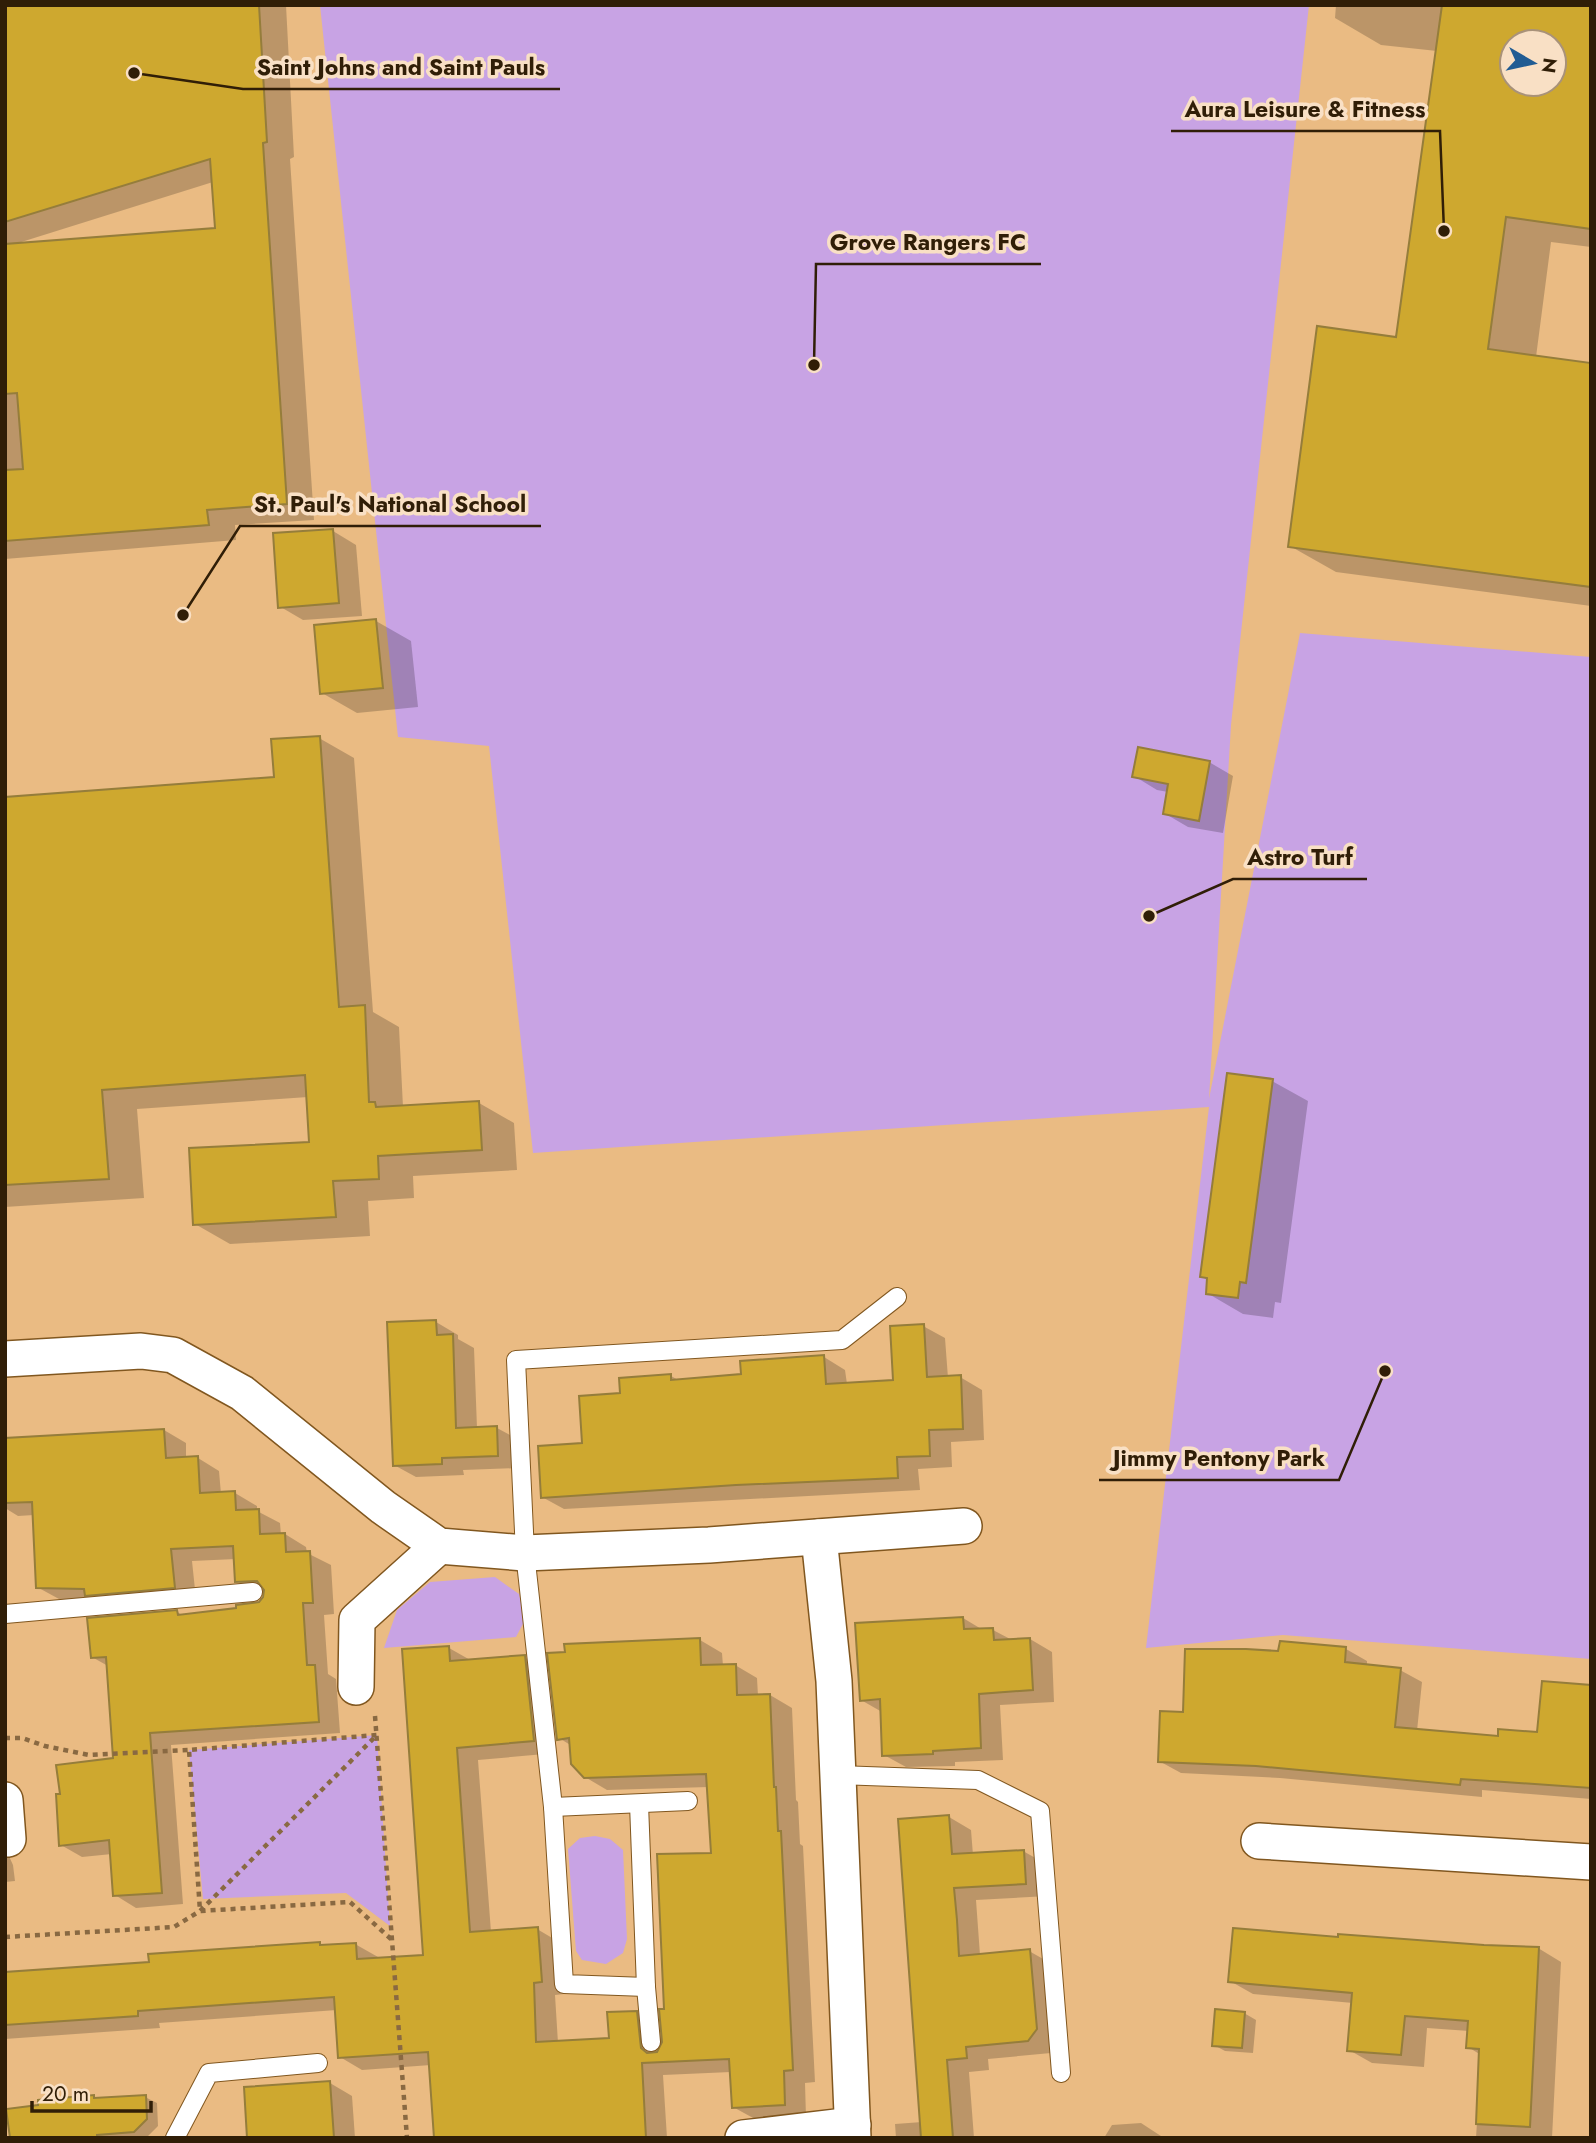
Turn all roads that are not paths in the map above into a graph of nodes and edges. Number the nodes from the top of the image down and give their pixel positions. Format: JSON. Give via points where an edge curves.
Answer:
{"nodes":[{"id":1,"x":897,"y":1297,"type":"dead end"},
{"id":2,"x":5,"y":1359,"type":"edge"},
{"id":3,"x":964,"y":1526,"type":"dead end"},
{"id":4,"x":819,"y":1537,"type":"junction"},
{"id":5,"x":439,"y":1546,"type":"junction"},
{"id":6,"x":524,"y":1553,"type":"junction"},
{"id":7,"x":253,"y":1592,"type":"dead end"},
{"id":8,"x":5,"y":1614,"type":"edge"},
{"id":9,"x":365,"y":1698,"type":"road end"},
{"id":10,"x":838,"y":1775,"type":"junction"},
{"id":11,"x":5,"y":1800,"type":"edge"},
{"id":12,"x":688,"y":1801,"type":"dead end"},
{"id":13,"x":639,"y":1804,"type":"junction"},
{"id":14,"x":553,"y":1807,"type":"junction"},
{"id":15,"x":8,"y":1839,"type":"dead end"},
{"id":16,"x":1259,"y":1841,"type":"dead end"},
{"id":17,"x":1591,"y":1862,"type":"edge"},
{"id":18,"x":646,"y":1987,"type":"junction"},
{"id":19,"x":651,"y":2042,"type":"dead end"},
{"id":20,"x":318,"y":2063,"type":"dead end"},
{"id":21,"x":1061,"y":2073,"type":"dead end"},
{"id":22,"x":853,"y":2132,"type":"edge"},
{"id":23,"x":175,"y":2138,"type":"edge"},
{"id":24,"x":743,"y":2138,"type":"edge"}],
"edges":[{"from":1,"to":6,"type":"lane","via":[[842,1340],[516,1360]]},
{"from":2,"to":5,"type":"street","via":[[141,1351],[173,1356],[242,1392],[383,1507]]},
{"from":3,"to":4,"type":"street"},
{"from":4,"to":6,"type":"street"},
{"from":4,"to":10,"type":"street"},
{"from":5,"to":6,"type":"street"},
{"from":5,"to":9,"type":"street","via":[[357,1620]]},
{"from":6,"to":14,"type":"lane"},
{"from":7,"to":8,"type":"lane"},
{"from":10,"to":21,"type":"lane","via":[[978,1780],[1040,1811]]},
{"from":10,"to":22,"type":"street"},
{"from":11,"to":15,"type":"street"},
{"from":12,"to":13,"type":"lane"},
{"from":13,"to":14,"type":"lane"},
{"from":13,"to":18,"type":"lane"},
{"from":14,"to":18,"type":"lane","via":[[564,1984]]},
{"from":16,"to":17,"type":"street"},
{"from":18,"to":19,"type":"lane"},
{"from":20,"to":23,"type":"lane","via":[[209,2073]]},
{"from":22,"to":24,"type":"street"}]}
